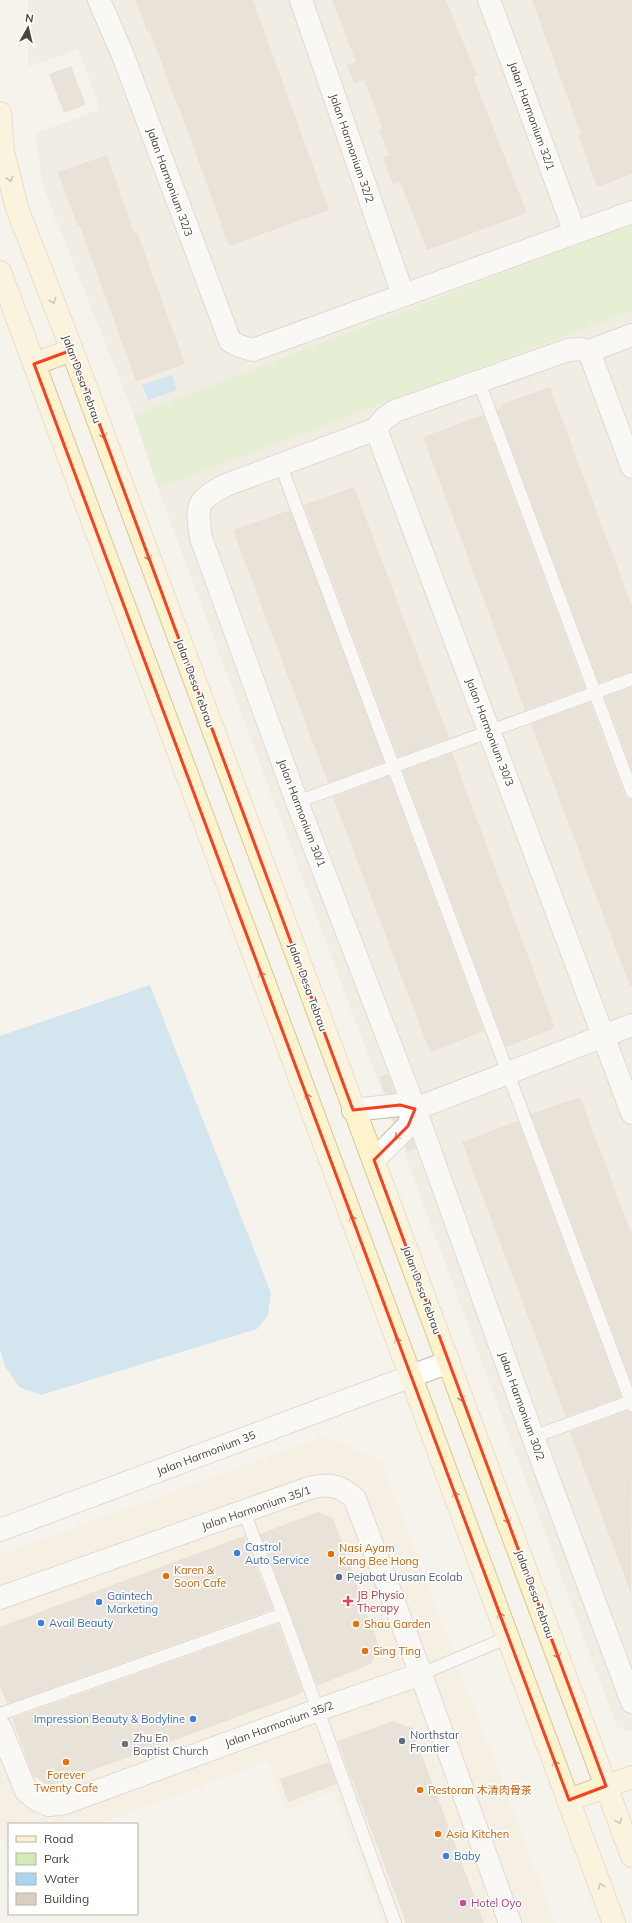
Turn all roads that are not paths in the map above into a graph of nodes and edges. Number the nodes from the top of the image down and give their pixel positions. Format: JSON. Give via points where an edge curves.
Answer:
{"nodes":[{"id":1,"x":99,"y":0,"type":"edge"},
{"id":2,"x":301,"y":0,"type":"edge"},
{"id":3,"x":489,"y":0,"type":"edge"},
{"id":4,"x":0,"y":113,"type":"edge"},
{"id":5,"x":632,"y":212,"type":"edge"},
{"id":6,"x":575,"y":233,"type":"junction"},
{"id":7,"x":0,"y":272,"type":"edge"},
{"id":8,"x":403,"y":295,"type":"junction"},
{"id":9,"x":632,"y":335,"type":"edge"},
{"id":10,"x":72,"y":350,"type":"junction"},
{"id":11,"x":589,"y":351,"type":"junction"},
{"id":12,"x":34,"y":364,"type":"junction"},
{"id":13,"x":479,"y":382,"type":"junction"},
{"id":14,"x":376,"y":429,"type":"junction"},
{"id":15,"x":280,"y":466,"type":"junction"},
{"id":16,"x":632,"y":467,"type":"edge"},
{"id":17,"x":632,"y":679,"type":"edge"},
{"id":18,"x":595,"y":693,"type":"junction"},
{"id":19,"x":489,"y":732,"type":"junction"},
{"id":20,"x":393,"y":767,"type":"junction"},
{"id":21,"x":632,"y":792,"type":"edge"},
{"id":22,"x":297,"y":802,"type":"junction"},
{"id":23,"x":632,"y":1025,"type":"edge"},
{"id":24,"x":603,"y":1036,"type":"junction"},
{"id":25,"x":508,"y":1073,"type":"junction"},
{"id":26,"x":415,"y":1109,"type":"junction"},
{"id":27,"x":353,"y":1110,"type":"junction"},
{"id":28,"x":632,"y":1113,"type":"edge"},
{"id":29,"x":374,"y":1160,"type":"junction"},
{"id":30,"x":449,"y":1362,"type":"junction"},
{"id":31,"x":411,"y":1376,"type":"junction"},
{"id":32,"x":632,"y":1402,"type":"edge"},
{"id":33,"x":533,"y":1438,"type":"junction"},
{"id":34,"x":244,"y":1512,"type":"junction"},
{"id":35,"x":0,"y":1530,"type":"edge"},
{"id":36,"x":0,"y":1598,"type":"edge"},
{"id":37,"x":284,"y":1614,"type":"junction"},
{"id":38,"x":509,"y":1637,"type":"junction"},
{"id":39,"x":421,"y":1674,"type":"junction"},
{"id":40,"x":632,"y":1702,"type":"edge"},
{"id":41,"x":318,"y":1710,"type":"junction"},
{"id":42,"x":0,"y":1714,"type":"edge"},
{"id":43,"x":0,"y":1727,"type":"edge"},
{"id":44,"x":632,"y":1777,"type":"edge"},
{"id":45,"x":606,"y":1786,"type":"junction"},
{"id":46,"x":569,"y":1800,"type":"junction"},
{"id":47,"x":632,"y":1856,"type":"edge"},
{"id":48,"x":395,"y":1923,"type":"edge"},
{"id":49,"x":510,"y":1923,"type":"edge"},
{"id":50,"x":614,"y":1923,"type":"edge"}],
"edges":[{"from":1,"to":8,"type":"street","name":"Jalan Harmonium 32/3","via":[[124,58],[230,341],[253,350]]},
{"from":2,"to":8,"type":"street","name":"Jalan Harmonium 32/2"},
{"from":3,"to":6,"type":"street","name":"Jalan Harmonium 32/1"},
{"from":4,"to":10,"type":"street","name":"Jalan Desa Tebrau","one_way":true,"via":[[3,152],[17,208]]},
{"from":5,"to":6,"type":"street"},
{"from":6,"to":8,"type":"street"},
{"from":7,"to":12,"type":"street"},
{"from":9,"to":11,"type":"street"},
{"from":10,"to":12,"type":"street"},
{"from":10,"to":27,"type":"street","name":"Jalan Desa Tebrau","one_way":true},
{"from":11,"to":13,"type":"street","via":[[580,348],[568,350]]},
{"from":11,"to":16,"type":"street"},
{"from":31,"to":12,"type":"street","one_way":true},
{"from":13,"to":14,"type":"street","via":[[396,411]]},
{"from":13,"to":18,"type":"lane"},
{"from":14,"to":15,"type":"street"},
{"from":14,"to":19,"type":"street","name":"Jalan Harmonium 30/3"},
{"from":15,"to":20,"type":"lane"},
{"from":15,"to":22,"type":"street","name":"Jalan Harmonium 30/1","via":[[226,485],[205,496],[198,513],[201,538]]},
{"from":17,"to":18,"type":"lane"},
{"from":18,"to":19,"type":"lane"},
{"from":18,"to":21,"type":"lane"},
{"from":19,"to":20,"type":"lane"},
{"from":19,"to":24,"type":"street","name":"Jalan Harmonium 30/3"},
{"from":20,"to":22,"type":"lane"},
{"from":20,"to":25,"type":"lane"},
{"from":22,"to":26,"type":"street","name":"Jalan Harmonium 30/1"},
{"from":23,"to":24,"type":"street"},
{"from":24,"to":25,"type":"street"},
{"from":24,"to":28,"type":"street","name":"Jalan Harmonium 30/3"},
{"from":25,"to":26,"type":"street"},
{"from":25,"to":32,"type":"lane"},
{"from":26,"to":27,"type":"street","via":[[400,1105]]},
{"from":26,"to":29,"type":"street","one_way":true,"via":[[408,1126]]},
{"from":26,"to":33,"type":"street","name":"Jalan Harmonium 30/2"},
{"from":27,"to":29,"type":"street","name":"Jalan Desa Tebrau"},
{"from":29,"to":30,"type":"street","name":"Jalan Desa Tebrau"},
{"from":30,"to":31,"type":"street","name":"Jalan Harmonium 35"},
{"from":30,"to":45,"type":"street","name":"Jalan Desa Tebrau","one_way":true},
{"from":31,"to":35,"type":"street","name":"Jalan Harmonium 35"},
{"from":38,"to":31,"type":"street","one_way":true},
{"from":32,"to":33,"type":"lane"},
{"from":33,"to":40,"type":"street","name":"Jalan Harmonium 30/2"},
{"from":34,"to":36,"type":"street","name":"Jalan Harmonium 35/1"},
{"from":34,"to":37,"type":"lane"},
{"from":34,"to":39,"type":"street","name":"Jalan Harmonium 35/1","via":[[322,1485],[336,1486],[347,1491],[355,1499]]},
{"from":37,"to":41,"type":"lane"},
{"from":37,"to":42,"type":"lane"},
{"from":38,"to":39,"type":"lane","name":"Jalan Harmonium 35/2"},
{"from":46,"to":38,"type":"street","one_way":true},
{"from":39,"to":41,"type":"street","name":"Jalan Harmonium 35/2"},
{"from":39,"to":49,"type":"street","name":"Jalan Harmonium 35/1"},
{"from":41,"to":43,"type":"street","name":"Jalan Harmonium 35/2","via":[[65,1803],[49,1806],[26,1791]]},
{"from":41,"to":48,"type":"lane"},
{"from":44,"to":45,"type":"street"},
{"from":45,"to":46,"type":"street"},
{"from":45,"to":47,"type":"street","name":"Jalan Desa Tebrau","one_way":true},
{"from":50,"to":46,"type":"street","one_way":true}]}
